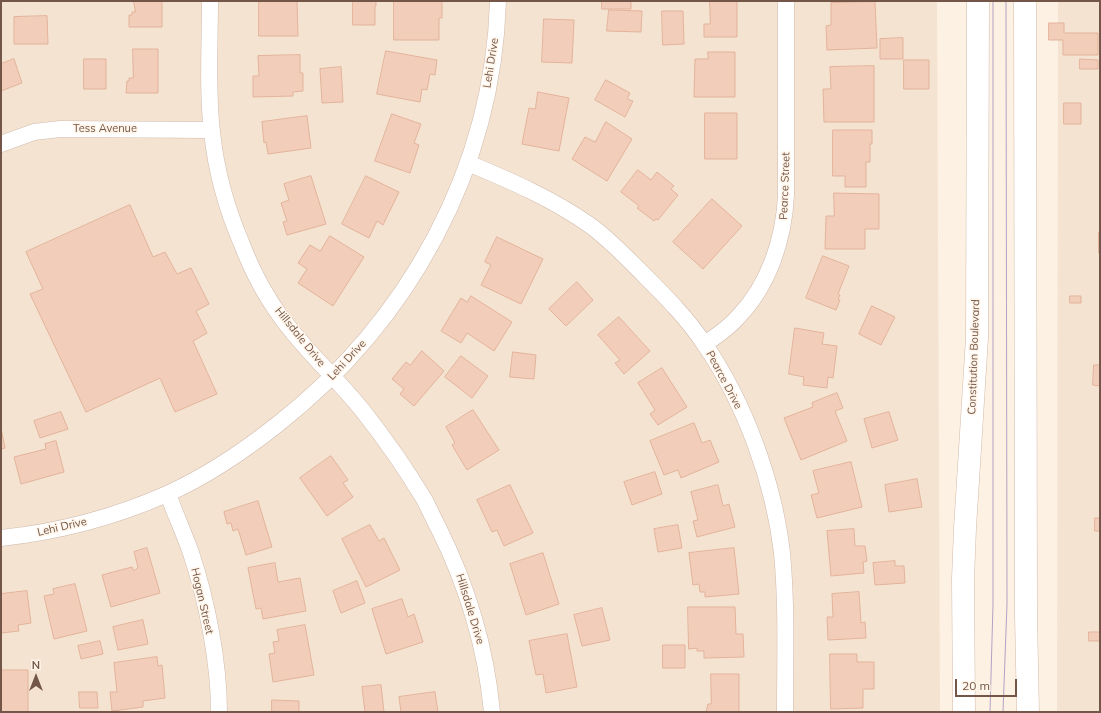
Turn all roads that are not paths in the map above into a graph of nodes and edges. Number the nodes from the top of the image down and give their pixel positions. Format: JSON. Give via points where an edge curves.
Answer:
{"nodes":[{"id":1,"x":210,"y":1,"type":"edge"},
{"id":2,"x":498,"y":1,"type":"edge"},
{"id":3,"x":786,"y":1,"type":"edge"},
{"id":4,"x":978,"y":1,"type":"edge"},
{"id":5,"x":1025,"y":1,"type":"edge"},
{"id":6,"x":212,"y":130,"type":"junction"},
{"id":7,"x":1,"y":144,"type":"edge"},
{"id":8,"x":468,"y":163,"type":"junction"},
{"id":9,"x":705,"y":344,"type":"junction"},
{"id":10,"x":332,"y":377,"type":"junction"},
{"id":11,"x":168,"y":494,"type":"junction"},
{"id":12,"x":1,"y":538,"type":"edge"},
{"id":13,"x":219,"y":712,"type":"edge"},
{"id":14,"x":492,"y":712,"type":"edge"},
{"id":15,"x":785,"y":712,"type":"edge"},
{"id":16,"x":964,"y":712,"type":"edge"},
{"id":17,"x":1028,"y":712,"type":"edge"}],
"edges":[{"from":1,"to":6,"type":"street","name":"Hillsdale Drive"},
{"from":2,"to":8,"type":"street","name":"Lehi Drive","via":[[489,80]]},
{"from":3,"to":9,"type":"street","name":"Pearce Street","via":[[786,195],[781,238],[772,263],[749,304],[733,322]]},
{"from":4,"to":16,"type":"main road","name":"Constitution Boulevard","via":[[977,338],[963,579]]},
{"from":5,"to":17,"type":"main road"},
{"from":6,"to":7,"type":"street","name":"Tess Avenue","via":[[60,129],[34,132]]},
{"from":6,"to":10,"type":"street","name":"Hillsdale Drive","via":[[215,158],[231,216],[252,267],[286,324]]},
{"from":8,"to":9,"type":"street","name":"Pearce Drive","via":[[555,203],[592,227],[653,284],[681,313]]},
{"from":8,"to":10,"type":"street","name":"Lehi Drive","via":[[434,240],[405,288],[363,344]]},
{"from":9,"to":15,"type":"street","name":"Pearce Drive","via":[[726,379],[744,418],[761,459],[773,503],[782,552],[785,602]]},
{"from":10,"to":11,"type":"street","name":"Lehi Drive","via":[[297,409],[236,456]]},
{"from":10,"to":14,"type":"street","name":"Hillsdale Drive","via":[[382,436],[424,500],[443,538],[459,573],[473,615],[483,653]]},
{"from":11,"to":12,"type":"street","name":"Lehi Drive","via":[[90,521]]},
{"from":11,"to":13,"type":"street","name":"Hogan Street","via":[[202,592],[216,666]]}]}
